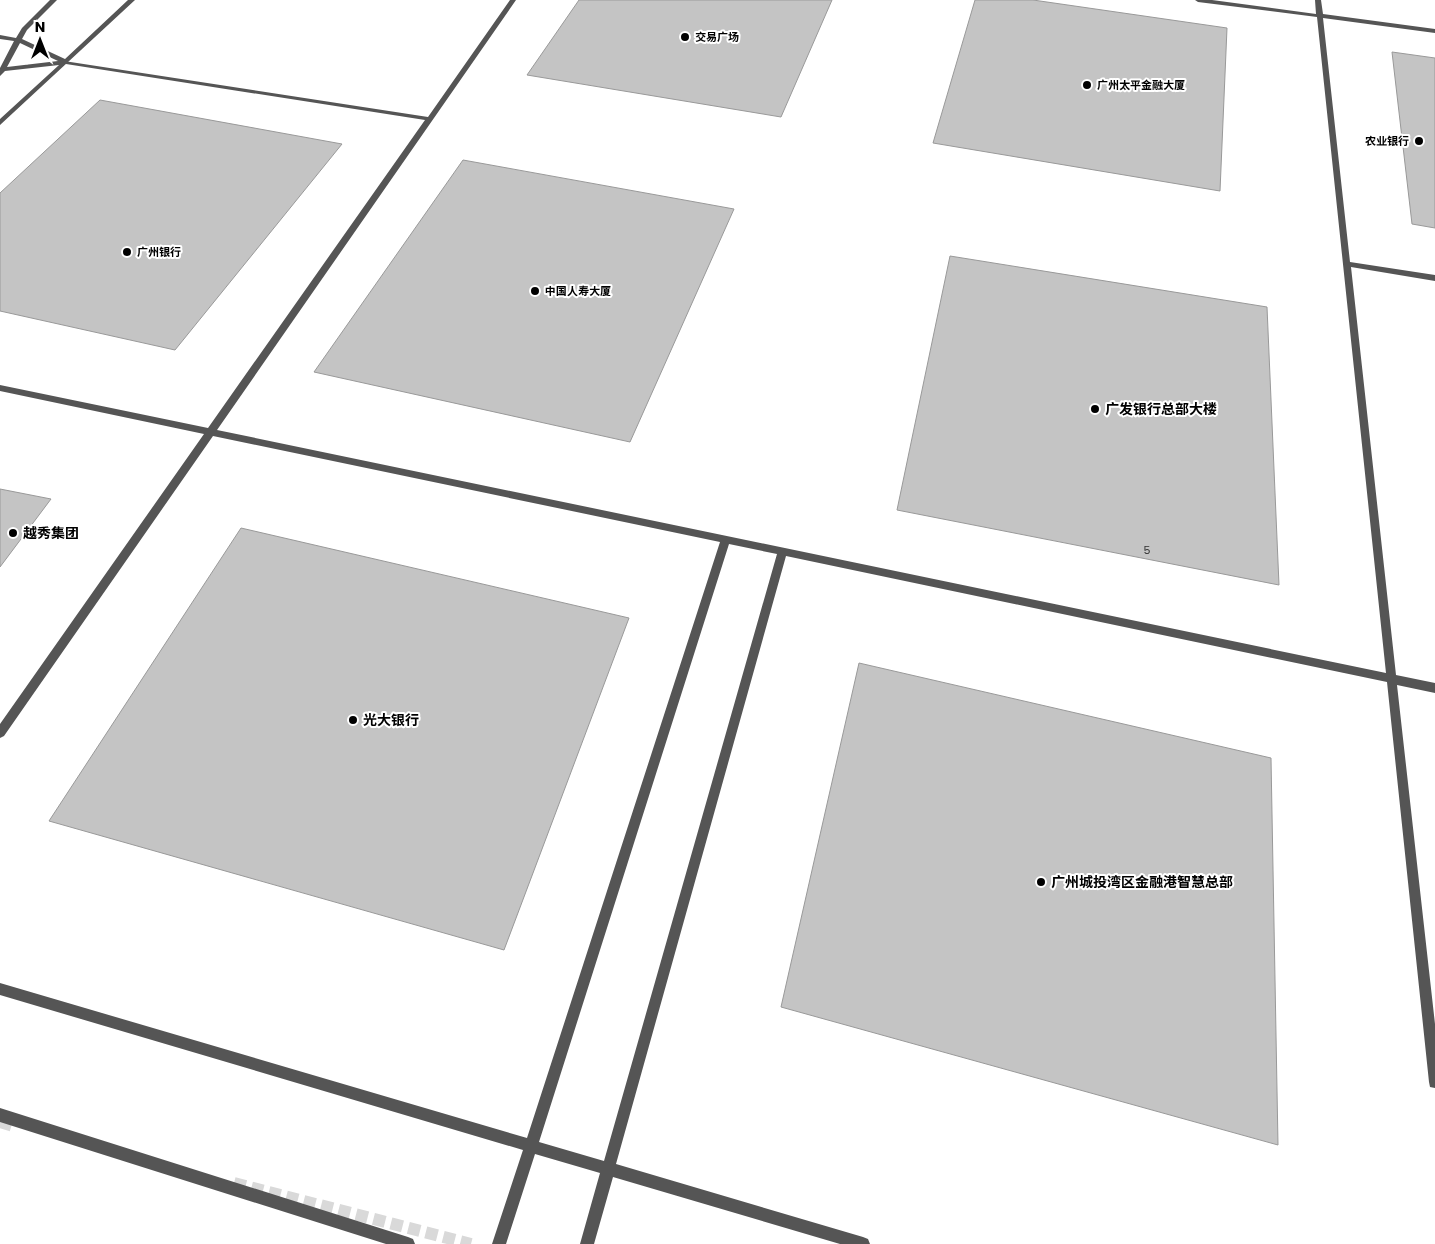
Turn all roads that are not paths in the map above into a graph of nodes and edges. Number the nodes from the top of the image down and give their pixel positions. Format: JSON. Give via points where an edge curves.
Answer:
{"nodes":[{"id":1,"x":54,"y":0,"type":"edge"},
{"id":2,"x":132,"y":0,"type":"edge"},
{"id":3,"x":513,"y":0,"type":"edge"},
{"id":4,"x":1198,"y":0,"type":"edge"},
{"id":5,"x":1318,"y":0,"type":"edge"},
{"id":6,"x":1320,"y":16,"type":"junction"},
{"id":7,"x":1435,"y":31,"type":"edge"},
{"id":8,"x":0,"y":37,"type":"edge"},
{"id":9,"x":18,"y":40,"type":"junction"},
{"id":10,"x":66,"y":62,"type":"junction"},
{"id":11,"x":1,"y":71,"type":"edge"},
{"id":12,"x":430,"y":119,"type":"junction"},
{"id":13,"x":0,"y":123,"type":"edge"},
{"id":14,"x":1346,"y":264,"type":"junction"},
{"id":15,"x":1435,"y":278,"type":"edge"},
{"id":16,"x":0,"y":388,"type":"edge"},
{"id":17,"x":210,"y":432,"type":"junction"},
{"id":18,"x":726,"y":541,"type":"junction"},
{"id":19,"x":782,"y":552,"type":"junction"},
{"id":20,"x":1392,"y":679,"type":"junction"},
{"id":21,"x":1435,"y":688,"type":"edge"},
{"id":22,"x":0,"y":733,"type":"edge"},
{"id":23,"x":0,"y":989,"type":"edge"},
{"id":24,"x":1435,"y":1082,"type":"edge"},
{"id":25,"x":0,"y":1115,"type":"edge"},
{"id":26,"x":531,"y":1145,"type":"junction"},
{"id":27,"x":608,"y":1169,"type":"junction"},
{"id":28,"x":408,"y":1244,"type":"edge"},
{"id":29,"x":500,"y":1244,"type":"edge"},
{"id":30,"x":587,"y":1244,"type":"edge"},
{"id":31,"x":863,"y":1244,"type":"edge"}],
"edges":[{"from":1,"to":9,"type":"street","via":[[28,23]]},
{"from":2,"to":10,"type":"street"},
{"from":3,"to":12,"type":"street"},
{"from":4,"to":6,"type":"street"},
{"from":5,"to":6,"type":"street"},
{"from":6,"to":7,"type":"street"},
{"from":6,"to":14,"type":"street"},
{"from":8,"to":9,"type":"street"},
{"from":9,"to":10,"type":"street"},
{"from":9,"to":11,"type":"street"},
{"from":10,"to":11,"type":"street"},
{"from":10,"to":12,"type":"street"},
{"from":10,"to":13,"type":"street"},
{"from":12,"to":17,"type":"street"},
{"from":14,"to":15,"type":"street"},
{"from":14,"to":20,"type":"street"},
{"from":16,"to":17,"type":"street"},
{"from":17,"to":18,"type":"street"},
{"from":17,"to":22,"type":"street"},
{"from":18,"to":19,"type":"street"},
{"from":18,"to":26,"type":"street"},
{"from":19,"to":20,"type":"street"},
{"from":19,"to":27,"type":"street"},
{"from":20,"to":21,"type":"street"},
{"from":20,"to":24,"type":"street"},
{"from":23,"to":26,"type":"street"},
{"from":25,"to":28,"type":"street"},
{"from":26,"to":27,"type":"street"},
{"from":26,"to":29,"type":"street"},
{"from":27,"to":30,"type":"street"},
{"from":27,"to":31,"type":"street"}]}
